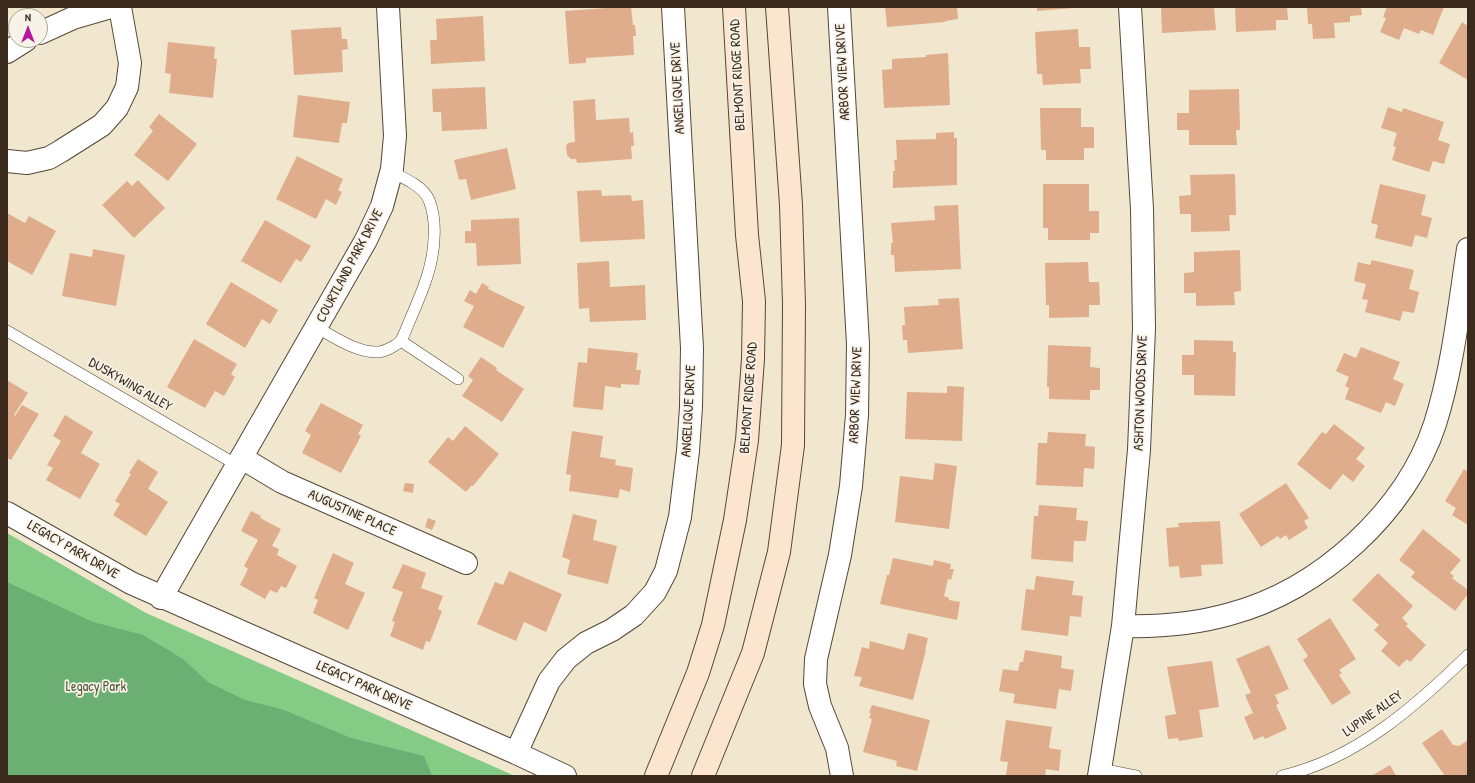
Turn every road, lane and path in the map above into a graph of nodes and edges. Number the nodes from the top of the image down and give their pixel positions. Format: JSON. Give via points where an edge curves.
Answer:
{"nodes":[{"id":1,"x":111,"y":7,"type":"edge"},
{"id":2,"x":120,"y":7,"type":"edge"},
{"id":3,"x":388,"y":7,"type":"edge"},
{"id":4,"x":673,"y":7,"type":"edge"},
{"id":5,"x":734,"y":7,"type":"edge"},
{"id":6,"x":778,"y":7,"type":"edge"},
{"id":7,"x":839,"y":7,"type":"edge"},
{"id":8,"x":1130,"y":7,"type":"edge"},
{"id":9,"x":48,"y":29,"type":"edge"},
{"id":10,"x":7,"y":161,"type":"edge"},
{"id":11,"x":391,"y":172,"type":"junction"},
{"id":12,"x":1468,"y":249,"type":"edge"},
{"id":13,"x":316,"y":327,"type":"junction"},
{"id":14,"x":7,"y":330,"type":"edge"},
{"id":15,"x":401,"y":341,"type":"junction"},
{"id":16,"x":458,"y":379,"type":"dead end"},
{"id":17,"x":240,"y":462,"type":"junction"},
{"id":18,"x":7,"y":513,"type":"edge"},
{"id":19,"x":466,"y":562,"type":"dead end"},
{"id":20,"x":161,"y":598,"type":"junction"},
{"id":21,"x":1123,"y":626,"type":"junction"},
{"id":22,"x":1468,"y":655,"type":"edge"},
{"id":23,"x":516,"y":753,"type":"junction"},
{"id":24,"x":1100,"y":773,"type":"edge"},
{"id":25,"x":565,"y":776,"type":"edge"},
{"id":26,"x":656,"y":776,"type":"edge"},
{"id":27,"x":703,"y":776,"type":"edge"},
{"id":28,"x":842,"y":776,"type":"edge"},
{"id":29,"x":1136,"y":776,"type":"edge"},
{"id":30,"x":1282,"y":776,"type":"edge"}],
"edges":[{"from":1,"to":9,"type":"street","via":[[72,18]]},
{"from":2,"to":10,"type":"street","via":[[130,63],[127,87],[117,108],[102,125],[49,158],[27,163]]},
{"from":3,"to":11,"type":"street","name":"COURTLAND PARK DRIVE","via":[[395,136]]},
{"from":4,"to":23,"type":"street","name":"ANGELIQUE DRIVE","via":[[692,348],[688,451],[680,517],[666,571],[655,592],[634,615],[586,643],[566,659],[549,681]]},
{"from":5,"to":26,"type":"main road","name":"BELMONT RIDGE ROAD","via":[[747,235],[754,301],[747,440],[735,520],[713,625],[698,673]]},
{"from":6,"to":27,"type":"main road","via":[[791,205],[794,304],[793,445],[779,552],[753,653]]},
{"from":7,"to":28,"type":"street","name":"ARBOR VIEW DRIVE","via":[[858,344],[857,415],[851,486],[840,555],[816,659],[815,684],[820,706],[837,748]]},
{"from":8,"to":21,"type":"street","name":"ASHTON WOODS DRIVE","via":[[1142,209],[1144,328],[1139,450]]},
{"from":11,"to":13,"type":"street","name":"COURTLAND PARK DRIVE","via":[[382,206],[366,240]]},
{"from":11,"to":15,"type":"lane","via":[[418,187],[428,199],[434,215],[434,240],[429,272]]},
{"from":12,"to":21,"type":"street","via":[[1446,386],[1434,425],[1418,462],[1399,493],[1369,531],[1341,556],[1307,580],[1271,599],[1231,614],[1189,624]]},
{"from":13,"to":15,"type":"lane","via":[[356,348],[378,352]]},
{"from":13,"to":17,"type":"street","name":"COURTLAND PARK DRIVE"},
{"from":14,"to":17,"type":"lane","name":"DUSKYWING ALLEY"},
{"from":15,"to":16,"type":"lane"},
{"from":17,"to":19,"type":"street","name":"AUGUSTINE PLACE"},
{"from":17,"to":20,"type":"street"},
{"from":18,"to":20,"type":"street","name":"LEGACY PARK DRIVE"},
{"from":20,"to":23,"type":"street","name":"LEGACY PARK DRIVE"},
{"from":21,"to":24,"type":"street","name":"ASHTON WOODS DRIVE"},
{"from":22,"to":30,"type":"lane","name":"LUPINE ALLEY","via":[[1400,716],[1363,742],[1329,760]]},
{"from":23,"to":25,"type":"street","name":"LEGACY PARK DRIVE"},
{"from":24,"to":29,"type":"lane"}]}
